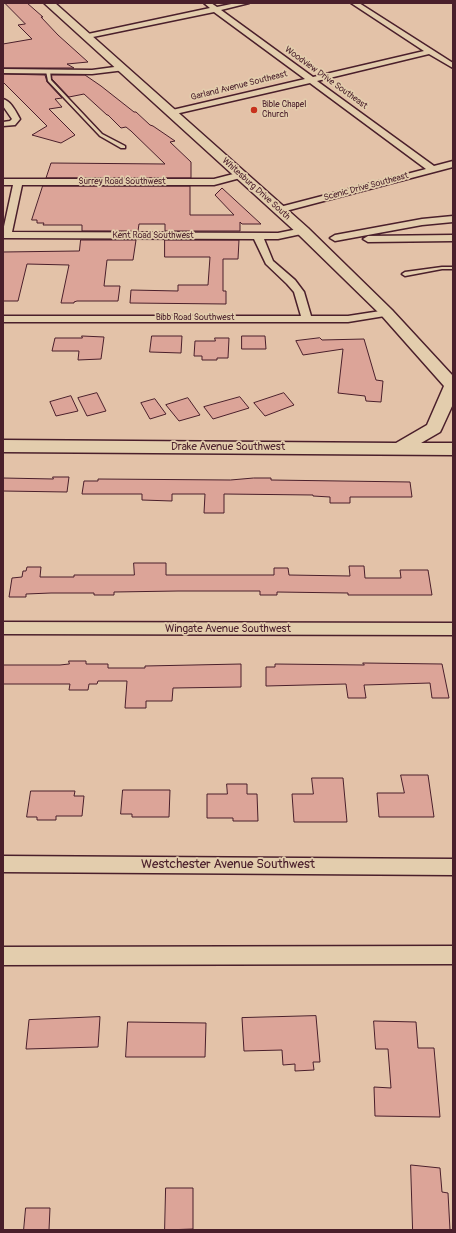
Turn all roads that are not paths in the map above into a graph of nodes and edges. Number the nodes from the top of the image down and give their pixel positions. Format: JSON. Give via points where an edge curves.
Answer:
{"nodes":[{"id":1,"x":49,"y":3,"type":"edge"},
{"id":2,"x":207,"y":3,"type":"edge"},
{"id":3,"x":246,"y":3,"type":"edge"},
{"id":4,"x":354,"y":3,"type":"edge"},
{"id":5,"x":216,"y":9,"type":"junction"},
{"id":6,"x":88,"y":36,"type":"junction"},
{"id":7,"x":429,"y":52,"type":"junction"},
{"id":8,"x":453,"y":66,"type":"edge"},
{"id":9,"x":122,"y":68,"type":"junction"},
{"id":10,"x":3,"y":71,"type":"edge"},
{"id":11,"x":48,"y":71,"type":"junction"},
{"id":12,"x":311,"y":79,"type":"junction"},
{"id":13,"x":3,"y":101,"type":"edge"},
{"id":14,"x":171,"y":113,"type":"junction"},
{"id":15,"x":3,"y":124,"type":"edge"},
{"id":16,"x":123,"y":147,"type":"dead end"},
{"id":17,"x":453,"y":164,"type":"edge"},
{"id":18,"x":432,"y":169,"type":"junction"},
{"id":19,"x":241,"y":175,"type":"junction"},
{"id":20,"x":3,"y":182,"type":"edge"},
{"id":21,"x":18,"y":182,"type":"junction"},
{"id":22,"x":279,"y":210,"type":"junction"},
{"id":23,"x":453,"y":219,"type":"edge"},
{"id":24,"x":304,"y":231,"type":"junction"},
{"id":25,"x":5,"y":235,"type":"edge"},
{"id":26,"x":258,"y":236,"type":"junction"},
{"id":27,"x":453,"y":238,"type":"edge"},
{"id":28,"x":453,"y":268,"type":"edge"},
{"id":29,"x":405,"y":274,"type":"dead end"},
{"id":30,"x":387,"y":313,"type":"junction"},
{"id":31,"x":307,"y":318,"type":"junction"},
{"id":32,"x":3,"y":319,"type":"edge"},
{"id":33,"x":436,"y":365,"type":"junction"},
{"id":34,"x":453,"y":374,"type":"edge"},
{"id":35,"x":453,"y":385,"type":"edge"},
{"id":36,"x":3,"y":446,"type":"edge"},
{"id":37,"x":400,"y":448,"type":"junction"},
{"id":38,"x":417,"y":448,"type":"junction"},
{"id":39,"x":453,"y":448,"type":"edge"},
{"id":40,"x":453,"y":463,"type":"edge"},
{"id":41,"x":3,"y":628,"type":"edge"},
{"id":42,"x":453,"y":629,"type":"edge"},
{"id":43,"x":3,"y":864,"type":"edge"},
{"id":44,"x":453,"y":867,"type":"edge"},
{"id":45,"x":453,"y":955,"type":"edge"},
{"id":46,"x":3,"y":956,"type":"edge"}],
"edges":[{"from":1,"to":6,"type":"main road","name":"Whitesburg Drive South"},
{"from":2,"to":5,"type":"street","name":"Woodview Drive Southeast"},
{"from":3,"to":5,"type":"street"},
{"from":4,"to":7,"type":"street"},
{"from":5,"to":6,"type":"street"},
{"from":5,"to":12,"type":"street","name":"Woodview Drive Southeast"},
{"from":6,"to":9,"type":"main road","name":"Whitesburg Drive South"},
{"from":7,"to":8,"type":"street"},
{"from":7,"to":12,"type":"street","name":"Garland Avenue Southeast"},
{"from":9,"to":11,"type":"street","via":[[92,72]]},
{"from":9,"to":14,"type":"main road","name":"Whitesburg Drive South"},
{"from":10,"to":11,"type":"street"},
{"from":11,"to":16,"type":"lane","via":[[49,80],[101,135]]},
{"from":12,"to":14,"type":"street","name":"Garland Avenue Southeast"},
{"from":12,"to":18,"type":"street","name":"Woodview Drive Southeast"},
{"from":13,"to":15,"type":"street","via":[[16,119],[12,123]]},
{"from":14,"to":19,"type":"main road","name":"Whitesburg Drive South"},
{"from":17,"to":18,"type":"street","name":"Scenic Drive Southeast"},
{"from":18,"to":22,"type":"street","name":"Scenic Drive Southeast"},
{"from":19,"to":21,"type":"street","name":"Surrey Road Southwest","via":[[214,182]]},
{"from":19,"to":22,"type":"main road","name":"Whitesburg Drive South"},
{"from":20,"to":21,"type":"street","name":"Surrey Road Southwest"},
{"from":21,"to":25,"type":"street"},
{"from":22,"to":24,"type":"main road","name":"Whitesburg Drive South"},
{"from":23,"to":27,"type":"street","via":[[422,222],[336,238]]},
{"from":24,"to":26,"type":"street","name":"Kent Road Southwest","via":[[278,236]]},
{"from":24,"to":30,"type":"main road","name":"Whitesburg Drive South"},
{"from":25,"to":26,"type":"street","name":"Kent Road Southwest"},
{"from":26,"to":31,"type":"street","via":[[269,262],[299,292]]},
{"from":28,"to":29,"type":"lane"},
{"from":30,"to":31,"type":"street","name":"Bibb Road Southwest","via":[[348,318]]},
{"from":30,"to":33,"type":"main road","name":"Whitesburg Drive South"},
{"from":31,"to":32,"type":"street","name":"Bibb Road Southwest"},
{"from":33,"to":34,"type":"main road"},
{"from":33,"to":35,"type":"main road","name":"Whitesburg Drive South"},
{"from":35,"to":37,"type":"main road","via":[[434,428]]},
{"from":36,"to":37,"type":"main road","name":"Drake Avenue Southwest"},
{"from":37,"to":38,"type":"main road","name":"Drake Avenue Southwest"},
{"from":38,"to":39,"type":"main road","name":"Drake Avenue Southwest"},
{"from":38,"to":40,"type":"main road"},
{"from":41,"to":42,"type":"street","name":"Wingate Avenue Southwest"},
{"from":43,"to":44,"type":"street","name":"Westchester Avenue Southwest"},
{"from":45,"to":46,"type":"street"}]}
